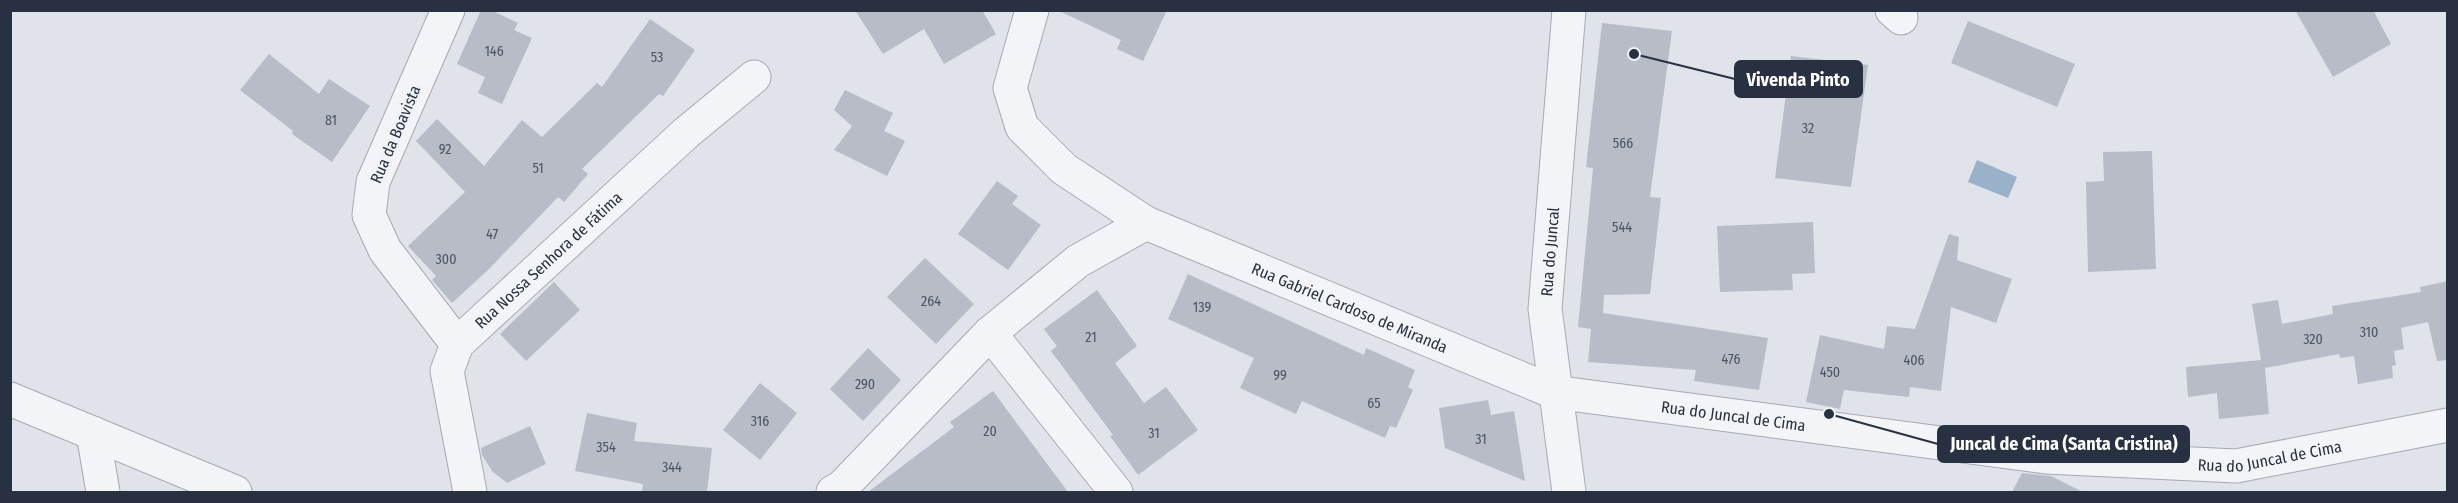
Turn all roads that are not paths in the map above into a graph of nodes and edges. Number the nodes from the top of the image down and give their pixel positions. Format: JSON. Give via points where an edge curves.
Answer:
{"nodes":[{"id":1,"x":448,"y":10,"type":"edge"},
{"id":2,"x":1032,"y":10,"type":"edge"},
{"id":3,"x":1569,"y":10,"type":"edge"},
{"id":4,"x":754,"y":77,"type":"dead end"},
{"id":5,"x":1146,"y":223,"type":"junction"},
{"id":6,"x":990,"y":333,"type":"junction"},
{"id":7,"x":458,"y":344,"type":"junction"},
{"id":8,"x":1554,"y":392,"type":"junction"},
{"id":9,"x":10,"y":399,"type":"edge"},
{"id":10,"x":2448,"y":425,"type":"edge"},
{"id":11,"x":93,"y":433,"type":"junction"},
{"id":12,"x":103,"y":492,"type":"edge"},
{"id":13,"x":235,"y":492,"type":"edge"},
{"id":14,"x":470,"y":492,"type":"edge"},
{"id":15,"x":833,"y":492,"type":"edge"},
{"id":16,"x":1116,"y":492,"type":"edge"},
{"id":17,"x":1569,"y":492,"type":"edge"}],
"edges":[{"from":1,"to":7,"type":"street","name":"Rua da Boavista","via":[[373,182],[369,214],[385,250]]},
{"from":2,"to":5,"type":"street","name":"Rua Gabriel Cardoso de Miranda","via":[[1010,88],[1022,127],[1064,169]]},
{"from":3,"to":8,"type":"street","name":"Rua do Juncal","via":[[1545,309]]},
{"from":4,"to":7,"type":"street","name":"Rua Nossa Senhora de Fátima","via":[[686,133]]},
{"from":5,"to":6,"type":"street","via":[[1078,261]]},
{"from":5,"to":8,"type":"street","name":"Rua Gabriel Cardoso de Miranda"},
{"from":6,"to":15,"type":"street"},
{"from":6,"to":16,"type":"street"},
{"from":7,"to":14,"type":"street","name":"Rua Nossa Senhora de Fátima","via":[[447,371]]},
{"from":8,"to":10,"type":"street","name":"Rua do Juncal de Cima","via":[[2046,457],[2236,466]]},
{"from":8,"to":17,"type":"street","name":"Rua do Juncal"},
{"from":9,"to":11,"type":"street"},
{"from":11,"to":12,"type":"street"},
{"from":11,"to":13,"type":"street"}]}
